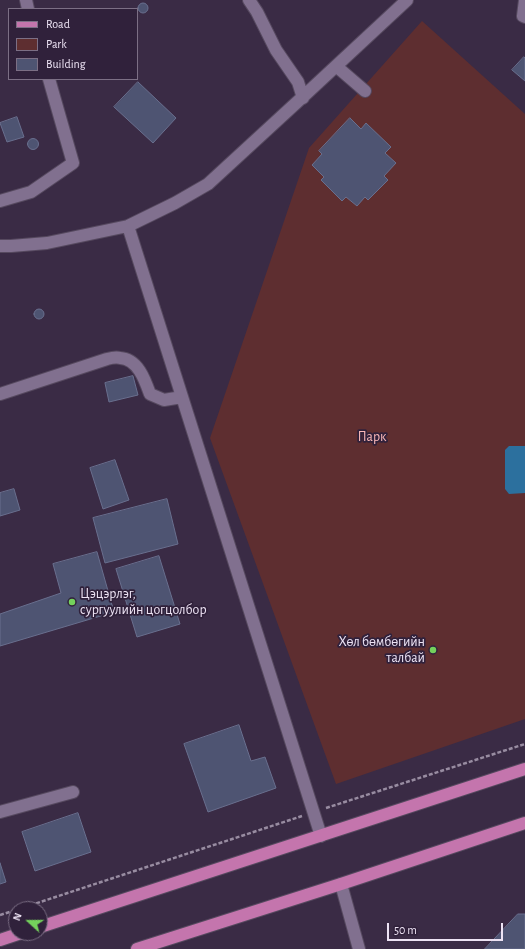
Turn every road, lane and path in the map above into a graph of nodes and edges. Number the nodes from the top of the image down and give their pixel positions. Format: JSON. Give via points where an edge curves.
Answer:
{"nodes":[{"id":1,"x":249,"y":0,"type":"edge"},
{"id":2,"x":407,"y":0,"type":"edge"},
{"id":3,"x":525,"y":0,"type":"edge"},
{"id":4,"x":525,"y":18,"type":"edge"},
{"id":5,"x":336,"y":66,"type":"junction"},
{"id":6,"x":48,"y":80,"type":"edge"},
{"id":7,"x":365,"y":91,"type":"dead end"},
{"id":8,"x":303,"y":98,"type":"junction"},
{"id":9,"x":0,"y":201,"type":"edge"},
{"id":10,"x":128,"y":226,"type":"junction"},
{"id":11,"x":0,"y":246,"type":"edge"},
{"id":12,"x":0,"y":394,"type":"edge"},
{"id":13,"x":182,"y":397,"type":"junction"},
{"id":14,"x":525,"y":744,"type":"edge"},
{"id":15,"x":525,"y":769,"type":"edge"},
{"id":16,"x":73,"y":792,"type":"dead end"},
{"id":17,"x":0,"y":812,"type":"edge"},
{"id":18,"x":313,"y":812,"type":"junction"},
{"id":19,"x":525,"y":823,"type":"edge"},
{"id":20,"x":321,"y":836,"type":"junction"},
{"id":21,"x":341,"y":884,"type":"junction"},
{"id":22,"x":43,"y":901,"type":"edge"},
{"id":23,"x":48,"y":924,"type":"edge"},
{"id":24,"x":137,"y":949,"type":"edge"},
{"id":25,"x":359,"y":949,"type":"edge"}],
"edges":[{"from":1,"to":8,"type":"street","via":[[276,50],[298,82]]},
{"from":2,"to":5,"type":"street"},
{"from":3,"to":4,"type":"street"},
{"from":5,"to":7,"type":"street"},
{"from":5,"to":8,"type":"street"},
{"from":6,"to":9,"type":"street","via":[[73,162],[31,192]]},
{"from":8,"to":10,"type":"street","via":[[208,184]]},
{"from":10,"to":11,"type":"street","via":[[47,244]]},
{"from":10,"to":13,"type":"street"},
{"from":12,"to":13,"type":"street","via":[[107,358],[122,358],[134,364],[143,376],[150,394],[164,400]]},
{"from":13,"to":18,"type":"street"},
{"from":14,"to":18,"type":"path"},
{"from":15,"to":20,"type":"main road"},
{"from":16,"to":17,"type":"street"},
{"from":18,"to":20,"type":"street"},
{"from":18,"to":22,"type":"path"},
{"from":19,"to":21,"type":"main road"},
{"from":20,"to":23,"type":"main road"},
{"from":21,"to":24,"type":"main road"},
{"from":21,"to":25,"type":"street"}]}
